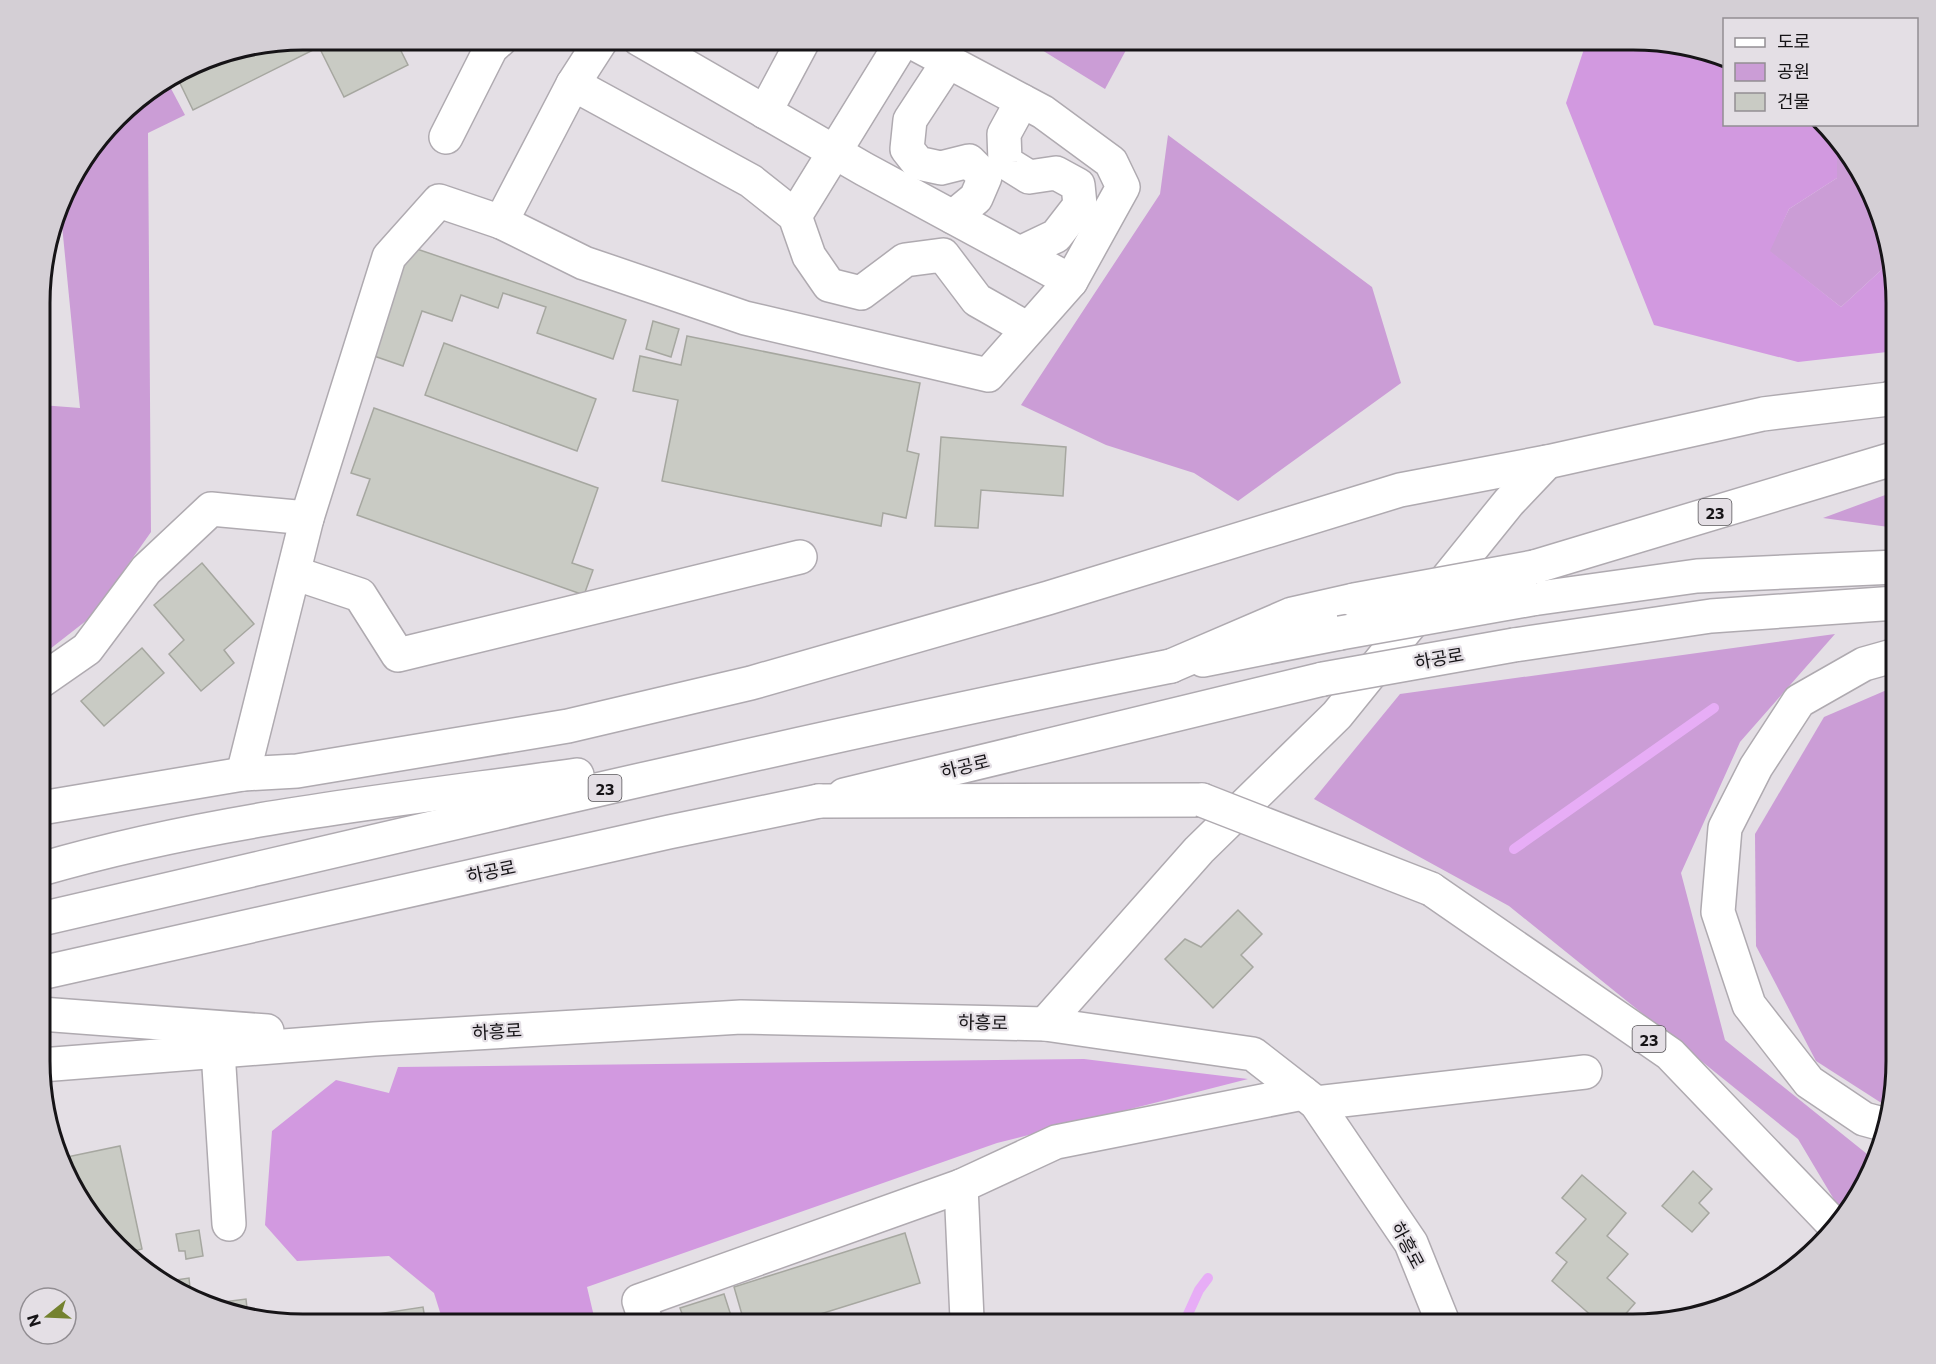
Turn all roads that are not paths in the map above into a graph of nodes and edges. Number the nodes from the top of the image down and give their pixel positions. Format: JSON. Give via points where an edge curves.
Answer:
{"nodes":[{"id":1,"x":490,"y":50,"type":"edge"},
{"id":2,"x":596,"y":50,"type":"edge"},
{"id":3,"x":677,"y":50,"type":"edge"},
{"id":4,"x":798,"y":50,"type":"edge"},
{"id":5,"x":898,"y":50,"type":"edge"},
{"id":6,"x":926,"y":50,"type":"edge"},
{"id":7,"x":948,"y":62,"type":"junction"},
{"id":8,"x":573,"y":84,"type":"junction"},
{"id":9,"x":1022,"y":101,"type":"junction"},
{"id":10,"x":765,"y":112,"type":"junction"},
{"id":11,"x":446,"y":137,"type":"dead end"},
{"id":12,"x":836,"y":153,"type":"junction"},
{"id":13,"x":795,"y":216,"type":"junction"},
{"id":14,"x":953,"y":217,"type":"junction"},
{"id":15,"x":501,"y":222,"type":"junction"},
{"id":16,"x":1020,"y":253,"type":"junction"},
{"id":17,"x":1071,"y":281,"type":"junction"},
{"id":18,"x":1028,"y":329,"type":"junction"},
{"id":19,"x":1886,"y":399,"type":"edge"},
{"id":20,"x":1886,"y":461,"type":"edge"},
{"id":21,"x":1547,"y":462,"type":"junction"},
{"id":22,"x":307,"y":518,"type":"junction"},
{"id":23,"x":800,"y":557,"type":"dead end"},
{"id":24,"x":1886,"y":567,"type":"edge"},
{"id":25,"x":294,"y":573,"type":"junction"},
{"id":26,"x":1886,"y":604,"type":"edge"},
{"id":27,"x":1886,"y":658,"type":"edge"},
{"id":28,"x":1171,"y":666,"type":"junction"},
{"id":29,"x":50,"y":675,"type":"edge"},
{"id":30,"x":802,"y":744,"type":"junction"},
{"id":31,"x":243,"y":774,"type":"junction"},
{"id":32,"x":819,"y":801,"type":"junction"},
{"id":33,"x":50,"y":806,"type":"edge"},
{"id":34,"x":50,"y":866,"type":"edge"},
{"id":35,"x":50,"y":918,"type":"edge"},
{"id":36,"x":50,"y":970,"type":"edge"},
{"id":37,"x":50,"y":1015,"type":"edge"},
{"id":38,"x":1045,"y":1024,"type":"junction"},
{"id":39,"x":374,"y":1039,"type":"junction"},
{"id":40,"x":218,"y":1051,"type":"junction"},
{"id":41,"x":50,"y":1064,"type":"edge"},
{"id":42,"x":1585,"y":1072,"type":"dead end"},
{"id":43,"x":1310,"y":1098,"type":"junction"},
{"id":44,"x":1879,"y":1123,"type":"edge"},
{"id":45,"x":961,"y":1186,"type":"junction"},
{"id":46,"x":1830,"y":1221,"type":"edge"},
{"id":47,"x":229,"y":1224,"type":"dead end"},
{"id":48,"x":644,"y":1315,"type":"edge"},
{"id":49,"x":967,"y":1315,"type":"edge"},
{"id":50,"x":1440,"y":1315,"type":"edge"}],
"edges":[{"from":1,"to":11,"type":"main road"},
{"from":2,"to":8,"type":"main road"},
{"from":3,"to":10,"type":"main road"},
{"from":4,"to":10,"type":"main road"},
{"from":5,"to":12,"type":"main road"},
{"from":6,"to":7,"type":"main road"},
{"from":7,"to":9,"type":"main road"},
{"from":7,"to":14,"type":"main road","via":[[910,120],[907,149],[918,163],[941,168],[969,160],[985,177],[976,198]]},
{"from":8,"to":13,"type":"main road","via":[[751,182]]},
{"from":8,"to":15,"type":"main road"},
{"from":9,"to":16,"type":"main road","via":[[1004,134],[1005,162],[1029,177],[1056,173],[1078,185],[1080,205],[1056,236]]},
{"from":9,"to":17,"type":"main road","via":[[1111,162],[1123,187]]},
{"from":10,"to":12,"type":"main road"},
{"from":12,"to":13,"type":"main road"},
{"from":12,"to":14,"type":"main road"},
{"from":13,"to":18,"type":"main road","via":[[809,256],[829,285],[861,293],[905,260],[942,255],[978,300]]},
{"from":14,"to":16,"type":"main road"},
{"from":15,"to":18,"type":"main road","via":[[584,263],[745,318],[988,375]]},
{"from":15,"to":22,"type":"main road","via":[[439,201],[389,257]]},
{"from":16,"to":17,"type":"main road"},
{"from":17,"to":18,"type":"main road"},
{"from":19,"to":21,"type":"main road","via":[[1763,414]]},
{"from":20,"to":28,"type":"main road","number":"23","bridge":true,"via":[[1534,567],[1292,614]]},
{"from":21,"to":31,"type":"main road","via":[[1400,490],[1048,598],[751,683],[568,726],[297,771]]},
{"from":21,"to":38,"type":"main road","via":[[1509,501],[1337,715],[1199,850]]},
{"from":22,"to":25,"type":"main road"},
{"from":22,"to":29,"type":"main road","via":[[211,509],[146,570],[87,649]]},
{"from":23,"to":25,"type":"main road","via":[[398,655],[360,595]]},
{"from":24,"to":28,"type":"main road","number":"23","bridge":true,"via":[[1697,576],[1532,599]]},
{"from":25,"to":31,"type":"main road"},
{"from":26,"to":32,"type":"main road","name":"하공로","bridge":true,"via":[[1711,616],[1323,679]]},
{"from":27,"to":44,"type":"main road","via":[[1864,664],[1799,701],[1756,767],[1725,828],[1718,912],[1749,1005],[1809,1082],[1864,1119]]},
{"from":28,"to":30,"type":"main road","number":"23"},
{"from":30,"to":34,"type":"main road","via":[[279,816],[109,850]]},
{"from":30,"to":35,"type":"main road","number":"23"},
{"from":31,"to":33,"type":"main road"},
{"from":32,"to":36,"type":"main road","name":"하공로","number":"23"},
{"from":32,"to":46,"type":"main road","number":"23","bridge":true,"via":[[1202,800],[1431,889],[1670,1054]]},
{"from":37,"to":39,"type":"main road"},
{"from":38,"to":39,"type":"main road","name":"하흥로","via":[[741,1017]]},
{"from":38,"to":43,"type":"main road","name":"하흥로","via":[[1253,1054]]},
{"from":39,"to":40,"type":"main road"},
{"from":40,"to":41,"type":"main road"},
{"from":40,"to":47,"type":"main road"},
{"from":42,"to":43,"type":"main road"},
{"from":43,"to":45,"type":"main road","via":[[1056,1142]]},
{"from":43,"to":50,"type":"main road","name":"하흥로","via":[[1411,1243]]},
{"from":45,"to":48,"type":"main road","via":[[639,1301]]},
{"from":45,"to":49,"type":"main road"}]}
